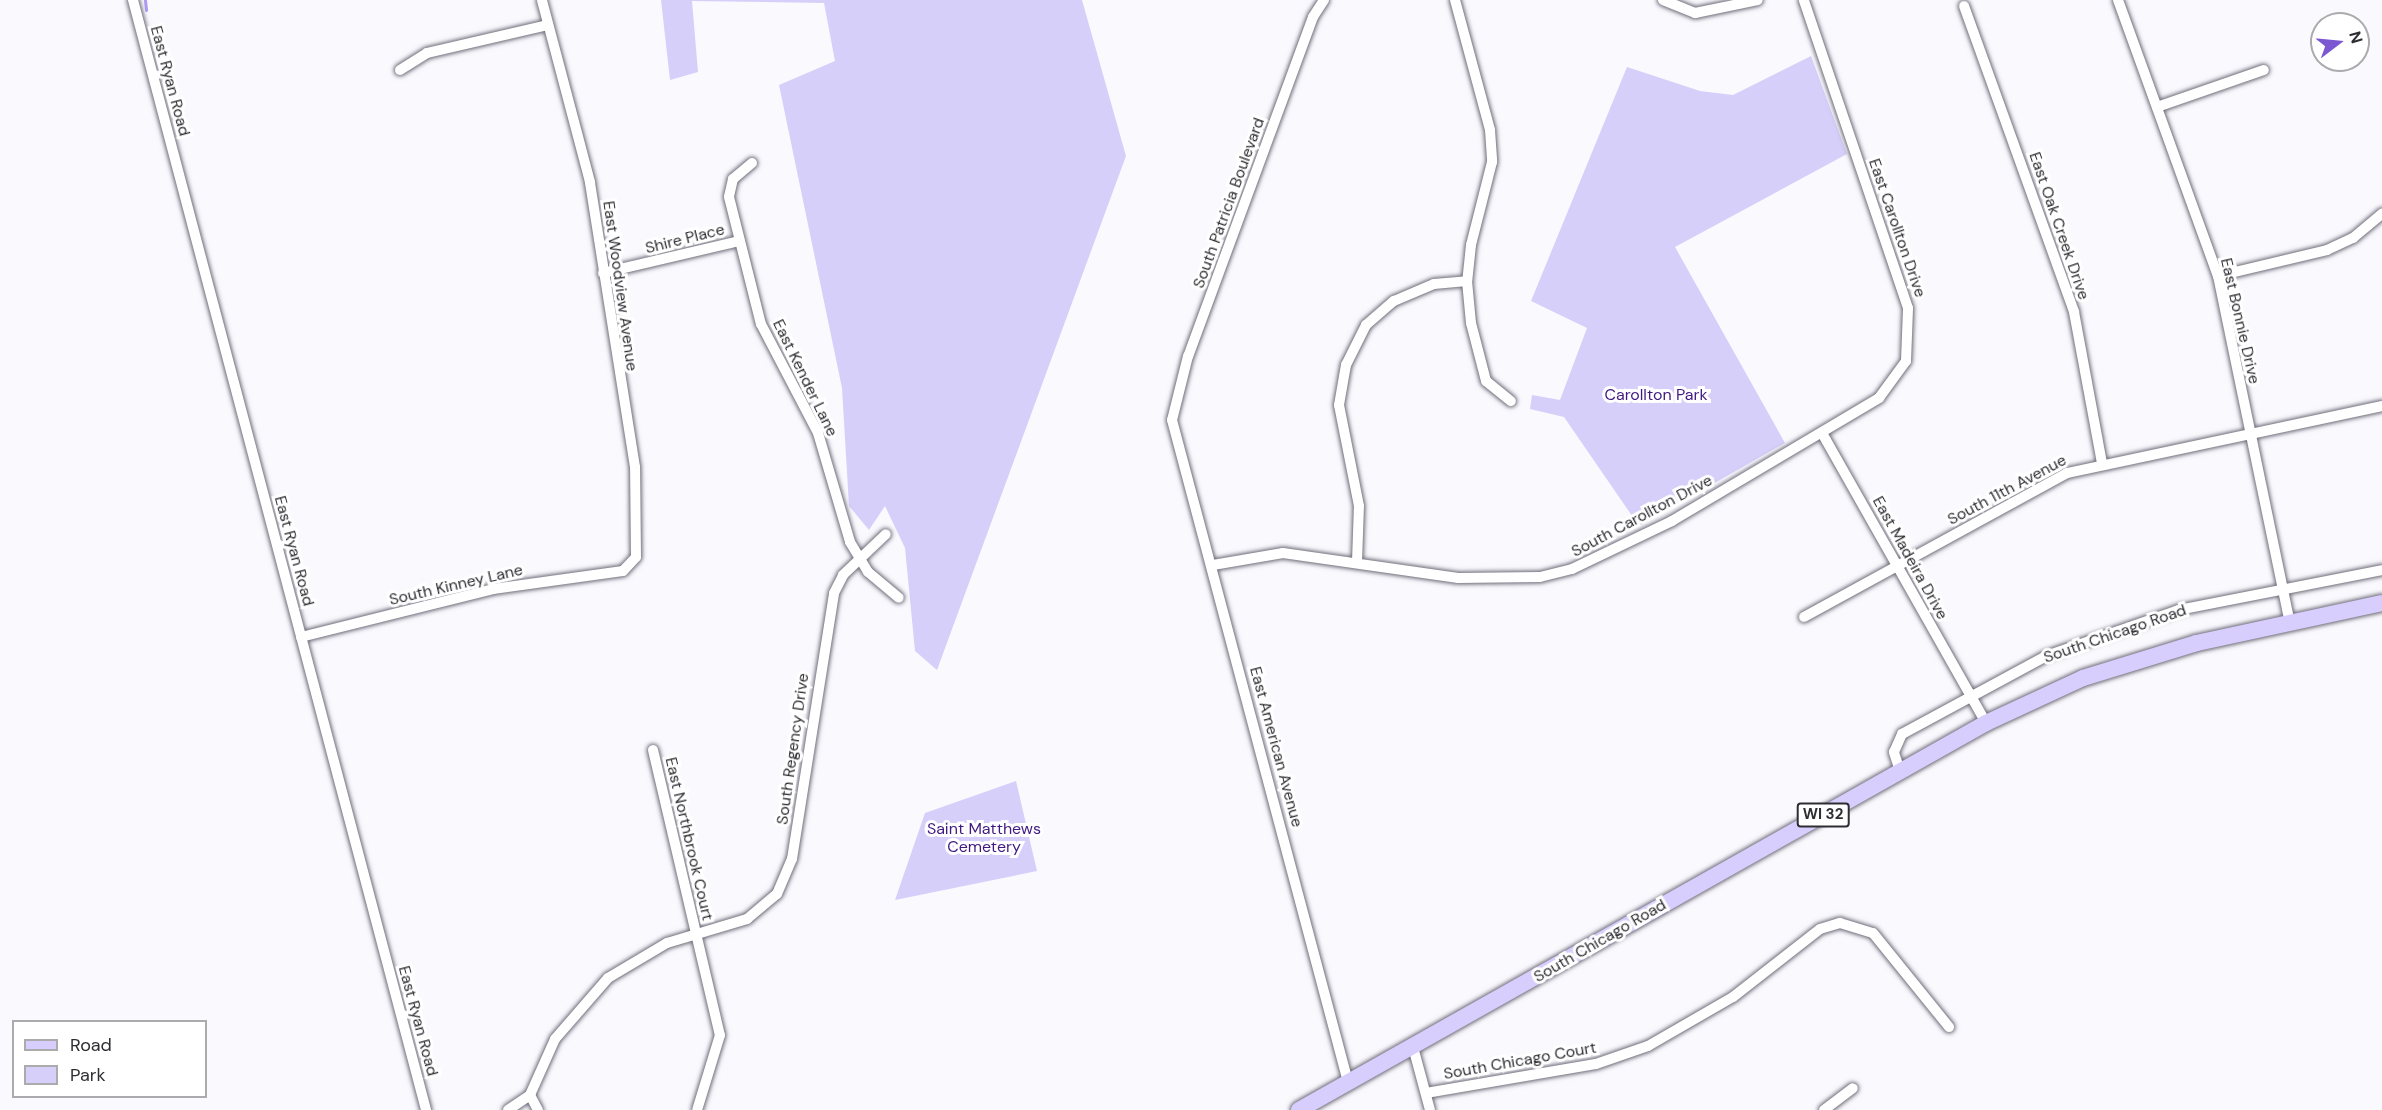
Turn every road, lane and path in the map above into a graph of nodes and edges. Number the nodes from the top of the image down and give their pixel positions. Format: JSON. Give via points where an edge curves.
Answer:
{"nodes":[{"id":1,"x":133,"y":0,"type":"edge"},
{"id":2,"x":542,"y":0,"type":"edge"},
{"id":3,"x":1324,"y":0,"type":"edge"},
{"id":4,"x":1455,"y":0,"type":"edge"},
{"id":5,"x":1663,"y":0,"type":"edge"},
{"id":6,"x":1758,"y":0,"type":"edge"},
{"id":7,"x":1804,"y":0,"type":"edge"},
{"id":8,"x":2118,"y":0,"type":"edge"},
{"id":9,"x":1964,"y":6,"type":"dead end"},
{"id":10,"x":548,"y":25,"type":"junction"},
{"id":11,"x":400,"y":70,"type":"dead end"},
{"id":12,"x":2264,"y":70,"type":"dead end"},
{"id":13,"x":2157,"y":106,"type":"junction"},
{"id":14,"x":752,"y":163,"type":"dead end"},
{"id":15,"x":2382,"y":214,"type":"edge"},
{"id":16,"x":739,"y":241,"type":"junction"},
{"id":17,"x":603,"y":273,"type":"junction"},
{"id":18,"x":2218,"y":276,"type":"junction"},
{"id":19,"x":1467,"y":280,"type":"junction"},
{"id":20,"x":1511,"y":401,"type":"dead end"},
{"id":21,"x":2382,"y":406,"type":"edge"},
{"id":22,"x":1173,"y":420,"type":"joint"},
{"id":23,"x":1822,"y":433,"type":"junction"},
{"id":24,"x":2249,"y":433,"type":"junction"},
{"id":25,"x":2102,"y":463,"type":"junction"},
{"id":26,"x":886,"y":534,"type":"dead end"},
{"id":27,"x":859,"y":557,"type":"junction"},
{"id":28,"x":1357,"y":562,"type":"junction"},
{"id":29,"x":1213,"y":565,"type":"junction"},
{"id":30,"x":1898,"y":566,"type":"junction"},
{"id":31,"x":2382,"y":570,"type":"edge"},
{"id":32,"x":619,"y":572,"type":"joint"},
{"id":33,"x":2281,"y":590,"type":"junction"},
{"id":34,"x":899,"y":598,"type":"dead end"},
{"id":35,"x":2382,"y":603,"type":"edge"},
{"id":36,"x":1804,"y":617,"type":"dead end"},
{"id":37,"x":2290,"y":623,"type":"junction"},
{"id":38,"x":301,"y":637,"type":"junction"},
{"id":39,"x":1971,"y":698,"type":"junction"},
{"id":40,"x":1986,"y":723,"type":"junction"},
{"id":41,"x":653,"y":750,"type":"dead end"},
{"id":42,"x":1900,"y":771,"type":"junction"},
{"id":43,"x":696,"y":935,"type":"junction"},
{"id":44,"x":1949,"y":1027,"type":"dead end"},
{"id":45,"x":1413,"y":1047,"type":"junction"},
{"id":46,"x":1348,"y":1082,"type":"junction"},
{"id":47,"x":1853,"y":1088,"type":"dead end"},
{"id":48,"x":1426,"y":1093,"type":"junction"},
{"id":49,"x":530,"y":1095,"type":"junction"},
{"id":50,"x":426,"y":1110,"type":"edge"},
{"id":51,"x":508,"y":1110,"type":"edge"},
{"id":52,"x":538,"y":1110,"type":"edge"},
{"id":53,"x":697,"y":1110,"type":"edge"},
{"id":54,"x":1299,"y":1110,"type":"edge"},
{"id":55,"x":1430,"y":1110,"type":"edge"},
{"id":56,"x":1824,"y":1110,"type":"edge"}],
"edges":[{"from":1,"to":38,"type":"street","name":"East Ryan Road"},
{"from":2,"to":10,"type":"street","name":"East Woodview Avenue"},
{"from":3,"to":22,"type":"street","name":"South Patricia Boulevard","via":[[1313,17],[1188,356]]},
{"from":4,"to":19,"type":"street","via":[[1490,130],[1492,162]]},
{"from":5,"to":6,"type":"street","via":[[1695,13]]},
{"from":7,"to":23,"type":"street","name":"East Carollton Drive","via":[[1911,326],[1906,361],[1890,387],[1859,414]]},
{"from":8,"to":13,"type":"street","name":"East Bonnie Drive"},
{"from":9,"to":25,"type":"street","name":"East Oak Creek Drive","via":[[2074,312]]},
{"from":10,"to":11,"type":"street","via":[[427,53]]},
{"from":10,"to":17,"type":"street","name":"East Woodview Avenue","via":[[590,182]]},
{"from":12,"to":13,"type":"street"},
{"from":13,"to":18,"type":"street","name":"East Bonnie Drive"},
{"from":14,"to":16,"type":"street","name":"East Kender Lane","via":[[729,189]]},
{"from":15,"to":18,"type":"street","via":[[2353,238],[2327,250]]},
{"from":16,"to":17,"type":"street","name":"Shire Place"},
{"from":16,"to":27,"type":"street","name":"East Kender Lane","via":[[761,324],[818,433]]},
{"from":17,"to":32,"type":"street","name":"East Woodview Avenue","via":[[638,493],[636,557]]},
{"from":18,"to":24,"type":"street","name":"East Bonnie Drive"},
{"from":19,"to":20,"type":"street","via":[[1486,381]]},
{"from":19,"to":28,"type":"street","via":[[1434,284],[1394,301],[1366,325],[1346,365],[1338,405],[1359,506]]},
{"from":21,"to":24,"type":"street","name":"South 11th Avenue"},
{"from":22,"to":29,"type":"street","name":"East American Avenue"},
{"from":23,"to":28,"type":"street","name":"South Carollton Drive","via":[[1671,521],[1572,570],[1540,577],[1458,578]]},
{"from":23,"to":30,"type":"street","name":"East Madeira Drive"},
{"from":24,"to":25,"type":"street","name":"South 11th Avenue"},
{"from":24,"to":33,"type":"street","name":"East Bonnie Drive"},
{"from":25,"to":30,"type":"street","name":"South 11th Avenue","via":[[2067,473]]},
{"from":26,"to":27,"type":"street","name":"South Regency Drive"},
{"from":27,"to":34,"type":"street","name":"East Kender Lane","via":[[876,580]]},
{"from":27,"to":43,"type":"street","name":"South Regency Drive","via":[[838,583],[829,613],[788,875],[754,915]]},
{"from":28,"to":29,"type":"street","name":"South Carollton Drive","via":[[1282,553]]},
{"from":29,"to":46,"type":"street","name":"East American Avenue"},
{"from":30,"to":36,"type":"street","name":"South 11th Avenue"},
{"from":30,"to":39,"type":"street","name":"East Madeira Drive"},
{"from":31,"to":33,"type":"street","name":"South Chicago Road"},
{"from":32,"to":38,"type":"street","name":"South Kinney Lane","via":[[493,589]]},
{"from":33,"to":37,"type":"street","name":"East Bonnie Drive"},
{"from":33,"to":39,"type":"street","name":"South Chicago Road","via":[[2179,610],[2106,633],[2046,656]]},
{"from":35,"to":37,"type":"main road","name":"South Chicago Road","number":"WI 32"},
{"from":37,"to":40,"type":"main road","name":"South Chicago Road","number":"WI 32","via":[[2197,643],[2083,678]]},
{"from":38,"to":50,"type":"street","name":"East Ryan Road"},
{"from":39,"to":40,"type":"street","name":"East Madeira Drive"},
{"from":39,"to":42,"type":"street","name":"South Chicago Road","via":[[1902,734],[1894,752]]},
{"from":40,"to":42,"type":"main road","name":"South Chicago Road","number":"WI 32"},
{"from":41,"to":43,"type":"street","name":"East Northbrook Court"},
{"from":42,"to":45,"type":"main road","name":"South Chicago Road","number":"WI 32"},
{"from":43,"to":49,"type":"street","name":"South Regency Drive","via":[[637,957],[593,991],[555,1039]]},
{"from":43,"to":53,"type":"street","name":"East Northbrook Court","via":[[720,1035]]},
{"from":44,"to":48,"type":"street","name":"South Chicago Court","via":[[1873,933],[1849,922],[1832,924],[1726,1002],[1648,1046],[1596,1064]]},
{"from":45,"to":46,"type":"main road","name":"South Chicago Road","number":"WI 32"},
{"from":45,"to":48,"type":"street"},
{"from":46,"to":54,"type":"main road","name":"South Chicago Road","number":"WI 32"},
{"from":47,"to":56,"type":"street"},
{"from":48,"to":55,"type":"street"},
{"from":49,"to":51,"type":"street"},
{"from":49,"to":52,"type":"street"}]}
